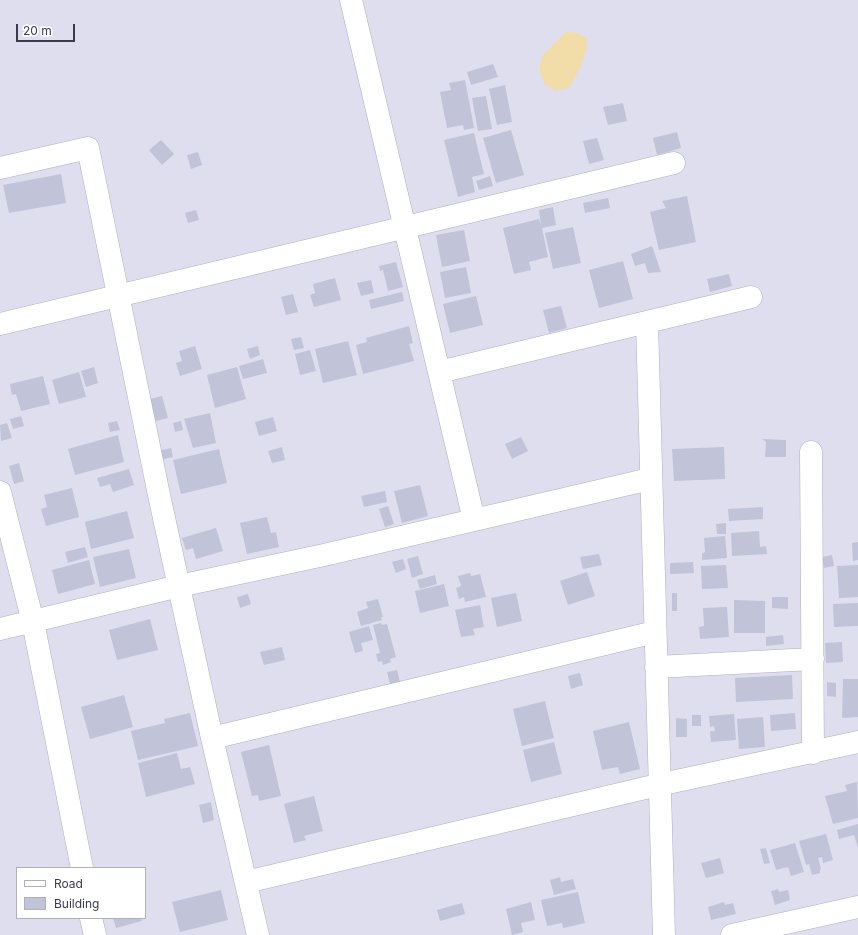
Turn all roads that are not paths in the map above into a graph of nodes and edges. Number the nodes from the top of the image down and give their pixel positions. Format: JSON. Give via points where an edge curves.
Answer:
{"nodes":[{"id":1,"x":351,"y":0,"type":"edge"},
{"id":2,"x":674,"y":164,"type":"dead end"},
{"id":3,"x":0,"y":168,"type":"edge"},
{"id":4,"x":405,"y":228,"type":"junction"},
{"id":5,"x":118,"y":295,"type":"junction"},
{"id":6,"x":751,"y":296,"type":"dead end"},
{"id":7,"x":647,"y":322,"type":"junction"},
{"id":8,"x":0,"y":324,"type":"edge"},
{"id":9,"x":439,"y":372,"type":"junction"},
{"id":10,"x":811,"y":452,"type":"dead end"},
{"id":11,"x":650,"y":479,"type":"junction"},
{"id":12,"x":0,"y":492,"type":"edge"},
{"id":13,"x":474,"y":520,"type":"junction"},
{"id":14,"x":178,"y":586,"type":"junction"},
{"id":15,"x":33,"y":622,"type":"junction"},
{"id":16,"x":0,"y":630,"type":"edge"},
{"id":17,"x":655,"y":632,"type":"junction"},
{"id":18,"x":812,"y":659,"type":"junction"},
{"id":19,"x":656,"y":667,"type":"junction"},
{"id":20,"x":212,"y":738,"type":"junction"},
{"id":21,"x":858,"y":742,"type":"edge"},
{"id":22,"x":813,"y":753,"type":"junction"},
{"id":23,"x":658,"y":785,"type":"junction"},
{"id":24,"x":82,"y":867,"type":"edge"},
{"id":25,"x":246,"y":882,"type":"junction"},
{"id":26,"x":858,"y":907,"type":"edge"},
{"id":27,"x":91,"y":919,"type":"edge"},
{"id":28,"x":95,"y":935,"type":"edge"},
{"id":29,"x":258,"y":935,"type":"edge"},
{"id":30,"x":664,"y":935,"type":"edge"},
{"id":31,"x":732,"y":935,"type":"edge"}],
"edges":[{"from":1,"to":4,"type":"street"},
{"from":2,"to":4,"type":"street"},
{"from":3,"to":5,"type":"street","via":[[88,148]]},
{"from":4,"to":5,"type":"street"},
{"from":4,"to":9,"type":"street"},
{"from":5,"to":8,"type":"street"},
{"from":5,"to":14,"type":"street"},
{"from":6,"to":7,"type":"street"},
{"from":7,"to":9,"type":"street"},
{"from":7,"to":11,"type":"street"},
{"from":9,"to":13,"type":"street"},
{"from":10,"to":18,"type":"street"},
{"from":11,"to":13,"type":"street"},
{"from":11,"to":17,"type":"street"},
{"from":12,"to":15,"type":"street"},
{"from":13,"to":14,"type":"street"},
{"from":14,"to":15,"type":"street"},
{"from":14,"to":20,"type":"street"},
{"from":15,"to":16,"type":"street"},
{"from":15,"to":24,"type":"street"},
{"from":17,"to":19,"type":"street"},
{"from":17,"to":20,"type":"street"},
{"from":18,"to":19,"type":"street"},
{"from":18,"to":22,"type":"street"},
{"from":19,"to":23,"type":"street"},
{"from":20,"to":25,"type":"street"},
{"from":21,"to":22,"type":"street"},
{"from":22,"to":23,"type":"street"},
{"from":23,"to":25,"type":"street"},
{"from":23,"to":30,"type":"street"},
{"from":25,"to":29,"type":"street"},
{"from":26,"to":31,"type":"street"},
{"from":27,"to":28,"type":"street"}]}
